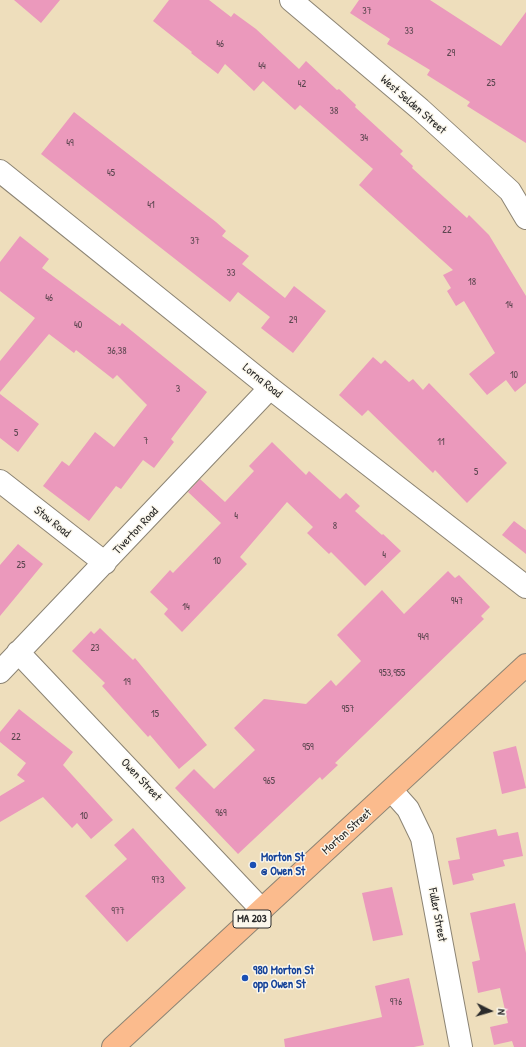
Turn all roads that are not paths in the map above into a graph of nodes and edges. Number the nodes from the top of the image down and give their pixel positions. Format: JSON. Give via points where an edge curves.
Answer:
{"nodes":[{"id":1,"x":291,"y":0,"type":"edge"},
{"id":2,"x":0,"y":171,"type":"edge"},
{"id":3,"x":526,"y":218,"type":"edge"},
{"id":4,"x":270,"y":388,"type":"junction"},
{"id":5,"x":0,"y":481,"type":"edge"},
{"id":6,"x":105,"y":563,"type":"junction"},
{"id":7,"x":526,"y":587,"type":"edge"},
{"id":8,"x":18,"y":652,"type":"junction"},
{"id":9,"x":526,"y":666,"type":"edge"},
{"id":10,"x":0,"y":672,"type":"edge"},
{"id":11,"x":392,"y":791,"type":"junction"},
{"id":12,"x":262,"y":910,"type":"junction"},
{"id":13,"x":113,"y":1047,"type":"edge"},
{"id":14,"x":461,"y":1047,"type":"edge"}],
"edges":[{"from":1,"to":3,"type":"street","name":"West Selden Street","via":[[420,109],[510,191]]},
{"from":2,"to":4,"type":"street","name":"Lorna Road"},
{"from":4,"to":6,"type":"street","name":"Tiverton Road"},
{"from":4,"to":7,"type":"street","name":"Lorna Road"},
{"from":5,"to":6,"type":"street","name":"Stow Road"},
{"from":6,"to":8,"type":"street","name":"Tiverton Road"},
{"from":8,"to":10,"type":"street","name":"Tiverton Road"},
{"from":8,"to":12,"type":"street","name":"Owen Street"},
{"from":9,"to":11,"type":"highway","name":"Morton Street","number":"MA 203"},
{"from":11,"to":12,"type":"highway","name":"Morton Street","number":"MA 203"},
{"from":11,"to":14,"type":"street","name":"Fuller Street","via":[[408,809],[422,838]]},
{"from":12,"to":13,"type":"highway","name":"Morton Street","number":"MA 203"}]}
